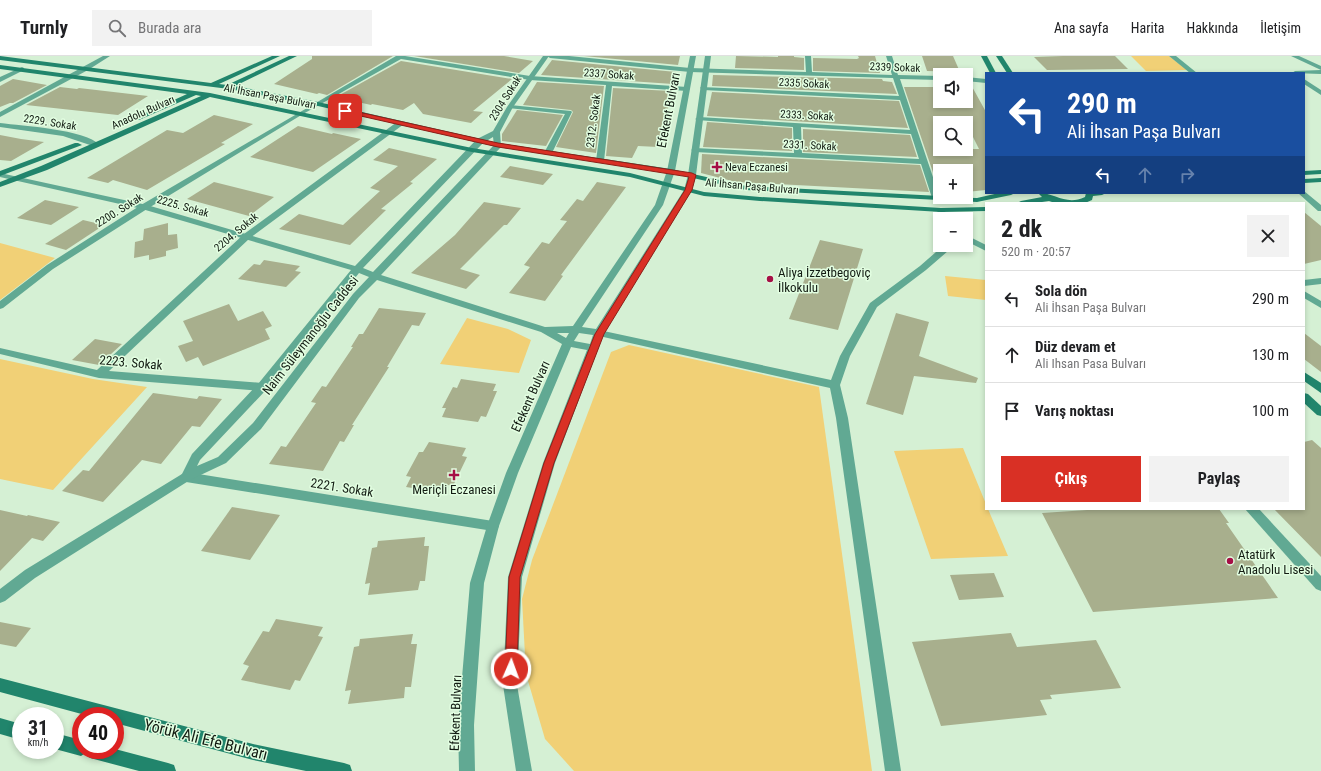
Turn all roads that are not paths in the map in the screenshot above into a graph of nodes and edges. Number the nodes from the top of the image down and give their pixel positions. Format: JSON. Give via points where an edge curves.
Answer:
{"nodes":[{"id":1,"x":107,"y":56,"type":"edge"},
{"id":2,"x":277,"y":56,"type":"edge"},
{"id":3,"x":294,"y":56,"type":"edge"},
{"id":4,"x":546,"y":56,"type":"edge"},
{"id":5,"x":550,"y":56,"type":"edge"},
{"id":6,"x":641,"y":56,"type":"edge"},
{"id":7,"x":693,"y":56,"type":"edge"},
{"id":8,"x":708,"y":56,"type":"edge"},
{"id":9,"x":808,"y":56,"type":"edge"},
{"id":10,"x":889,"y":56,"type":"edge"},
{"id":11,"x":984,"y":56,"type":"edge"},
{"id":12,"x":999,"y":56,"type":"edge"},
{"id":13,"x":1172,"y":56,"type":"edge"},
{"id":14,"x":1294,"y":56,"type":"edge"},
{"id":15,"x":400,"y":57,"type":"edge"},
{"id":16,"x":572,"y":57,"type":"edge"},
{"id":17,"x":0,"y":58,"type":"edge"},
{"id":18,"x":636,"y":65,"type":"junction"},
{"id":19,"x":0,"y":66,"type":"edge"},
{"id":20,"x":1321,"y":68,"type":"edge"},
{"id":21,"x":22,"y":69,"type":"junction"},
{"id":22,"x":86,"y":69,"type":"junction"},
{"id":23,"x":690,"y":70,"type":"junction"},
{"id":24,"x":706,"y":70,"type":"junction"},
{"id":25,"x":992,"y":72,"type":"edge"},
{"id":26,"x":1009,"y":72,"type":"edge"},
{"id":27,"x":1193,"y":72,"type":"edge"},
{"id":28,"x":1321,"y":72,"type":"edge"},
{"id":29,"x":1305,"y":73,"type":"edge"},
{"id":30,"x":809,"y":74,"type":"junction"},
{"id":31,"x":73,"y":76,"type":"junction"},
{"id":32,"x":897,"y":77,"type":"junction"},
{"id":33,"x":530,"y":78,"type":"junction"},
{"id":34,"x":933,"y":78,"type":"edge"},
{"id":35,"x":985,"y":79,"type":"edge"},
{"id":36,"x":0,"y":80,"type":"edge"},
{"id":37,"x":973,"y":80,"type":"edge"},
{"id":38,"x":1305,"y":82,"type":"edge"},
{"id":39,"x":609,"y":84,"type":"junction"},
{"id":40,"x":212,"y":85,"type":"junction"},
{"id":41,"x":227,"y":87,"type":"junction"},
{"id":42,"x":703,"y":88,"type":"junction"},
{"id":43,"x":687,"y":89,"type":"junction"},
{"id":44,"x":195,"y":93,"type":"junction"},
{"id":45,"x":1321,"y":93,"type":"edge"},
{"id":46,"x":210,"y":95,"type":"junction"},
{"id":47,"x":904,"y":98,"type":"junction"},
{"id":48,"x":318,"y":104,"type":"junction"},
{"id":49,"x":510,"y":107,"type":"junction"},
{"id":50,"x":301,"y":113,"type":"junction"},
{"id":51,"x":0,"y":115,"type":"edge"},
{"id":52,"x":698,"y":118,"type":"junction"},
{"id":53,"x":400,"y":124,"type":"junction"},
{"id":54,"x":0,"y":125,"type":"edge"},
{"id":55,"x":797,"y":126,"type":"junction"},
{"id":56,"x":496,"y":132,"type":"junction"},
{"id":57,"x":915,"y":132,"type":"junction"},
{"id":58,"x":387,"y":133,"type":"junction"},
{"id":59,"x":88,"y":140,"type":"junction"},
{"id":60,"x":480,"y":142,"type":"junction"},
{"id":61,"x":96,"y":145,"type":"junction"},
{"id":62,"x":498,"y":145,"type":"junction"},
{"id":63,"x":472,"y":150,"type":"junction"},
{"id":64,"x":695,"y":150,"type":"junction"},
{"id":65,"x":490,"y":153,"type":"junction"},
{"id":66,"x":548,"y":153,"type":"junction"},
{"id":67,"x":798,"y":156,"type":"junction"},
{"id":68,"x":600,"y":161,"type":"junction"},
{"id":69,"x":924,"y":162,"type":"junction"},
{"id":70,"x":671,"y":171,"type":"junction"},
{"id":71,"x":1321,"y":172,"type":"edge"},
{"id":72,"x":1305,"y":173,"type":"edge"},
{"id":73,"x":0,"y":175,"type":"edge"},
{"id":74,"x":692,"y":175,"type":"junction"},
{"id":75,"x":16,"y":180,"type":"junction"},
{"id":76,"x":1321,"y":180,"type":"edge"},
{"id":77,"x":1305,"y":181,"type":"edge"},
{"id":78,"x":667,"y":183,"type":"junction"},
{"id":79,"x":0,"y":185,"type":"edge"},
{"id":80,"x":933,"y":189,"type":"edge"},
{"id":81,"x":688,"y":190,"type":"junction"},
{"id":82,"x":1007,"y":194,"type":"edge"},
{"id":83,"x":1044,"y":194,"type":"edge"},
{"id":84,"x":1303,"y":194,"type":"edge"},
{"id":85,"x":1090,"y":197,"type":"edge"},
{"id":86,"x":933,"y":198,"type":"edge"},
{"id":87,"x":1050,"y":198,"type":"junction"},
{"id":88,"x":973,"y":200,"type":"edge"},
{"id":89,"x":1027,"y":202,"type":"edge"},
{"id":90,"x":1060,"y":202,"type":"edge"},
{"id":91,"x":1079,"y":202,"type":"edge"},
{"id":92,"x":144,"y":207,"type":"junction"},
{"id":93,"x":985,"y":208,"type":"edge"},
{"id":94,"x":1321,"y":209,"type":"edge"},
{"id":95,"x":941,"y":210,"type":"joint"},
{"id":96,"x":247,"y":236,"type":"junction"},
{"id":97,"x":973,"y":242,"type":"edge"},
{"id":98,"x":985,"y":248,"type":"edge"},
{"id":99,"x":943,"y":252,"type":"edge"},
{"id":100,"x":357,"y":269,"type":"junction"},
{"id":101,"x":375,"y":276,"type":"junction"},
{"id":102,"x":1321,"y":280,"type":"edge"},
{"id":103,"x":1305,"y":283,"type":"edge"},
{"id":104,"x":1305,"y":295,"type":"edge"},
{"id":105,"x":1321,"y":305,"type":"edge"},
{"id":106,"x":0,"y":306,"type":"edge"},
{"id":107,"x":576,"y":329,"type":"junction"},
{"id":108,"x":544,"y":330,"type":"junction"},
{"id":109,"x":600,"y":334,"type":"junction"},
{"id":110,"x":568,"y":343,"type":"junction"},
{"id":111,"x":594,"y":348,"type":"junction"},
{"id":112,"x":0,"y":351,"type":"edge"},
{"id":113,"x":99,"y":374,"type":"junction"},
{"id":114,"x":1305,"y":377,"type":"edge"},
{"id":115,"x":835,"y":385,"type":"junction"},
{"id":116,"x":262,"y":387,"type":"junction"},
{"id":117,"x":1321,"y":389,"type":"edge"},
{"id":118,"x":1305,"y":398,"type":"edge"},
{"id":119,"x":1321,"y":412,"type":"edge"},
{"id":120,"x":186,"y":477,"type":"junction"},
{"id":121,"x":1252,"y":510,"type":"edge"},
{"id":122,"x":493,"y":526,"type":"junction"},
{"id":123,"x":1321,"y":585,"type":"edge"},
{"id":124,"x":0,"y":597,"type":"edge"},
{"id":125,"x":0,"y":685,"type":"edge"},
{"id":126,"x":0,"y":726,"type":"edge"},
{"id":127,"x":12,"y":729,"type":"edge"},
{"id":128,"x":123,"y":759,"type":"edge"},
{"id":129,"x":168,"y":771,"type":"edge"},
{"id":130,"x":344,"y":771,"type":"edge"},
{"id":131,"x":467,"y":771,"type":"edge"},
{"id":132,"x":524,"y":771,"type":"edge"},
{"id":133,"x":892,"y":771,"type":"edge"}],
"edges":[{"from":1,"to":22,"type":"street"},
{"from":2,"to":40,"type":"main road","name":"Anadolu Bulvarı"},
{"from":3,"to":41,"type":"main road","name":"Anadolu Bulvarı"},
{"from":4,"to":33,"type":"street","name":"2304 Sokak"},
{"from":5,"to":16,"type":"street","name":"2339 Sokak"},
{"from":6,"to":18,"type":"street"},
{"from":7,"to":23,"type":"street","name":"Efekent Bulvarı"},
{"from":8,"to":24,"type":"street"},
{"from":9,"to":30,"type":"street"},
{"from":10,"to":32,"type":"street"},
{"from":11,"to":25,"type":"main road"},
{"from":12,"to":26,"type":"main road"},
{"from":13,"to":27,"type":"street"},
{"from":14,"to":20,"type":"street"},
{"from":15,"to":33,"type":"street","name":"2337 Sokak"},
{"from":15,"to":48,"type":"street","name":"2200. Sokak"},
{"from":16,"to":18,"type":"street","name":"2339 Sokak"},
{"from":17,"to":22,"type":"main road","name":"Ali İhsan Paşa Bulvarı"},
{"from":18,"to":23,"type":"street","name":"2339 Sokak"},
{"from":19,"to":21,"type":"main road","name":"Ali İhsan Paşa Bulvarı"},
{"from":21,"to":31,"type":"main road","name":"Ali İhsan Paşa Bulvarı"},
{"from":21,"to":36,"type":"street"},
{"from":22,"to":31,"type":"street"},
{"from":22,"to":40,"type":"main road","name":"Ali İhsan Paşa Bulvarı"},
{"from":23,"to":24,"type":"street","name":"2339 Sokak"},
{"from":23,"to":43,"type":"street","name":"Efekent Bulvarı"},
{"from":24,"to":30,"type":"street","name":"2339 Sokak"},
{"from":24,"to":42,"type":"street"},
{"from":28,"to":29,"type":"street"},
{"from":30,"to":32,"type":"street","name":"2339 Sokak"},
{"from":31,"to":44,"type":"main road","name":"Ali İhsan Paşa Bulvarı"},
{"from":31,"to":51,"type":"street"},
{"from":32,"to":34,"type":"street","name":"2339 Sokak"},
{"from":32,"to":47,"type":"street"},
{"from":33,"to":39,"type":"street","name":"2337 Sokak"},
{"from":33,"to":49,"type":"street","name":"2304 Sokak"},
{"from":35,"to":37,"type":"street"},
{"from":38,"to":45,"type":"street"},
{"from":39,"to":43,"type":"street","name":"2337 Sokak"},
{"from":39,"to":68,"type":"street","name":"2312. Sokak"},
{"from":40,"to":41,"type":"main road","name":"Ali İhsan Paşa Bulvarı"},
{"from":40,"to":44,"type":"main road","name":"Anadolu Bulvarı"},
{"from":41,"to":46,"type":"main road","name":"Anadolu Bulvarı"},
{"from":41,"to":48,"type":"main road","name":"Ali İhsan Paşa Bulvarı"},
{"from":42,"to":47,"type":"street","name":"2335 Sokak"},
{"from":42,"to":52,"type":"street"},
{"from":43,"to":70,"type":"street","name":"Efekent Bulvarı"},
{"from":44,"to":46,"type":"main road","name":"Ali İhsan Paşa Bulvarı"},
{"from":44,"to":59,"type":"main road","name":"Anadolu Bulvarı"},
{"from":46,"to":50,"type":"main road","name":"Ali İhsan Paşa Bulvarı"},
{"from":46,"to":61,"type":"main road","name":"Anadolu Bulvarı"},
{"from":47,"to":57,"type":"street"},
{"from":48,"to":50,"type":"street","name":"2200. Sokak"},
{"from":48,"to":53,"type":"main road","name":"Ali İhsan Paşa Bulvarı"},
{"from":49,"to":56,"type":"street","name":"2304 Sokak"},
{"from":49,"to":66,"type":"street","via":[[569,112]]},
{"from":50,"to":58,"type":"main road","name":"Ali İhsan Paşa Bulvarı"},
{"from":50,"to":92,"type":"street","name":"2200. Sokak"},
{"from":52,"to":55,"type":"street","name":"2333. Sokak"},
{"from":52,"to":64,"type":"street"},
{"from":53,"to":58,"type":"street","name":"2204. Sokak"},
{"from":53,"to":60,"type":"main road","name":"Ali İhsan Paşa Bulvarı"},
{"from":54,"to":59,"type":"street","name":"2229. Sokak"},
{"from":55,"to":57,"type":"street","name":"2333. Sokak"},
{"from":55,"to":67,"type":"street"},
{"from":56,"to":60,"type":"street","name":"Naim Süleymanoğlu Caddesi"},
{"from":56,"to":62,"type":"street"},
{"from":57,"to":69,"type":"street"},
{"from":58,"to":63,"type":"main road","name":"Ali İhsan Paşa Bulvarı"},
{"from":58,"to":96,"type":"street","name":"2204. Sokak"},
{"from":59,"to":61,"type":"street","name":"2229. Sokak"},
{"from":59,"to":73,"type":"main road","name":"Anadolu Bulvarı"},
{"from":60,"to":62,"type":"main road","name":"Ali İhsan Paşa Bulvarı"},
{"from":60,"to":63,"type":"street","name":"Naim Süleymanoğlu Caddesi"},
{"from":61,"to":75,"type":"main road","name":"Anadolu Bulvarı"},
{"from":62,"to":65,"type":"street","name":"Naim Süleymanoğlu Caddesi"},
{"from":62,"to":66,"type":"main road","name":"Ali İhsan Paşa Bulvarı"},
{"from":63,"to":65,"type":"main road","name":"Ali İhsan Paşa Bulvarı"},
{"from":63,"to":100,"type":"street","name":"Naim Süleymanoğlu Caddesi"},
{"from":64,"to":67,"type":"street","name":"2331. Sokak"},
{"from":64,"to":74,"type":"street"},
{"from":65,"to":78,"type":"main road","name":"Ali İhsan Paşa Bulvarı"},
{"from":65,"to":101,"type":"street","name":"Naim Süleymanoğlu Caddesi"},
{"from":66,"to":68,"type":"main road","name":"Ali İhsan Paşa Bulvarı"},
{"from":67,"to":69,"type":"street","name":"2331. Sokak"},
{"from":68,"to":70,"type":"main road","name":"Ali İhsan Paşa Bulvarı"},
{"from":69,"to":80,"type":"street"},
{"from":70,"to":74,"type":"main road","name":"Ali İhsan Paşa Bulvarı"},
{"from":70,"to":78,"type":"street","name":"Efekent Bulvarı"},
{"from":71,"to":72,"type":"main road"},
{"from":73,"to":75,"type":"street","name":"2225. Sokak"},
{"from":74,"to":81,"type":"street"},
{"from":74,"to":86,"type":"main road","name":"Ali İhsan Paşa Bulvarı","via":[[746,188]]},
{"from":75,"to":79,"type":"main road","name":"Anadolu Bulvarı"},
{"from":75,"to":92,"type":"street","name":"2225. Sokak"},
{"from":76,"to":77,"type":"main road"},
{"from":78,"to":81,"type":"main road","name":"Ali İhsan Paşa Bulvarı"},
{"from":78,"to":107,"type":"street","name":"Efekent Bulvarı","via":[[659,205]]},
{"from":81,"to":95,"type":"main road","name":"Ali İhsan Paşa Bulvarı","via":[[760,199]]},
{"from":81,"to":109,"type":"street"},
{"from":82,"to":88,"type":"main road","name":"Ali İhsan Paşa Bulvarı"},
{"from":83,"to":87,"type":"main road"},
{"from":84,"to":94,"type":"street"},
{"from":85,"to":91,"type":"main road"},
{"from":87,"to":89,"type":"main road"},
{"from":87,"to":90,"type":"main road"},
{"from":92,"to":96,"type":"street","name":"2225. Sokak"},
{"from":92,"to":106,"type":"street","name":"2200. Sokak","via":[[50,267]]},
{"from":93,"to":95,"type":"main road","name":"Ali İhsan Paşa Bulvarı"},
{"from":96,"to":100,"type":"street","name":"2225. Sokak"},
{"from":96,"to":113,"type":"street","name":"2204. Sokak"},
{"from":97,"to":98,"type":"street"},
{"from":99,"to":115,"type":"street","via":[[873,305],[848,350]]},
{"from":100,"to":101,"type":"street","name":"2225. Sokak"},
{"from":100,"to":116,"type":"street","name":"Naim Süleymanoğlu Caddesi"},
{"from":101,"to":108,"type":"street","name":"2225. Sokak"},
{"from":101,"to":120,"type":"street","name":"Naim Süleymanoğlu Caddesi","via":[[356,296],[257,426],[222,460]]},
{"from":102,"to":103,"type":"street"},
{"from":104,"to":105,"type":"street"},
{"from":107,"to":108,"type":"street"},
{"from":107,"to":109,"type":"street"},
{"from":107,"to":110,"type":"street","name":"Efekent Bulvarı"},
{"from":108,"to":110,"type":"street"},
{"from":109,"to":111,"type":"street"},
{"from":109,"to":115,"type":"street"},
{"from":110,"to":111,"type":"street"},
{"from":110,"to":122,"type":"street","name":"Efekent Bulvarı","via":[[512,473]]},
{"from":111,"to":132,"type":"street","via":[[549,463],[515,577],[510,684]]},
{"from":112,"to":113,"type":"street","name":"2223. Sokak"},
{"from":113,"to":116,"type":"street","name":"2223. Sokak"},
{"from":114,"to":117,"type":"main road"},
{"from":115,"to":133,"type":"street","via":[[843,425]]},
{"from":116,"to":120,"type":"street","name":"Naim Süleymanoğlu Caddesi","via":[[196,457]]},
{"from":118,"to":119,"type":"main road"},
{"from":120,"to":122,"type":"street","name":"2221. Sokak"},
{"from":120,"to":124,"type":"street","name":"Naim Süleymanoğlu Caddesi","via":[[30,574]]},
{"from":121,"to":123,"type":"street"},
{"from":122,"to":131,"type":"street","name":"Efekent Bulvarı","via":[[477,583],[466,725]]},
{"from":125,"to":130,"type":"main road","name":"Yörük Ali Efe Bulvarı","via":[[253,752]]},
{"from":126,"to":127,"type":"main road"},
{"from":128,"to":129,"type":"main road"}]}
